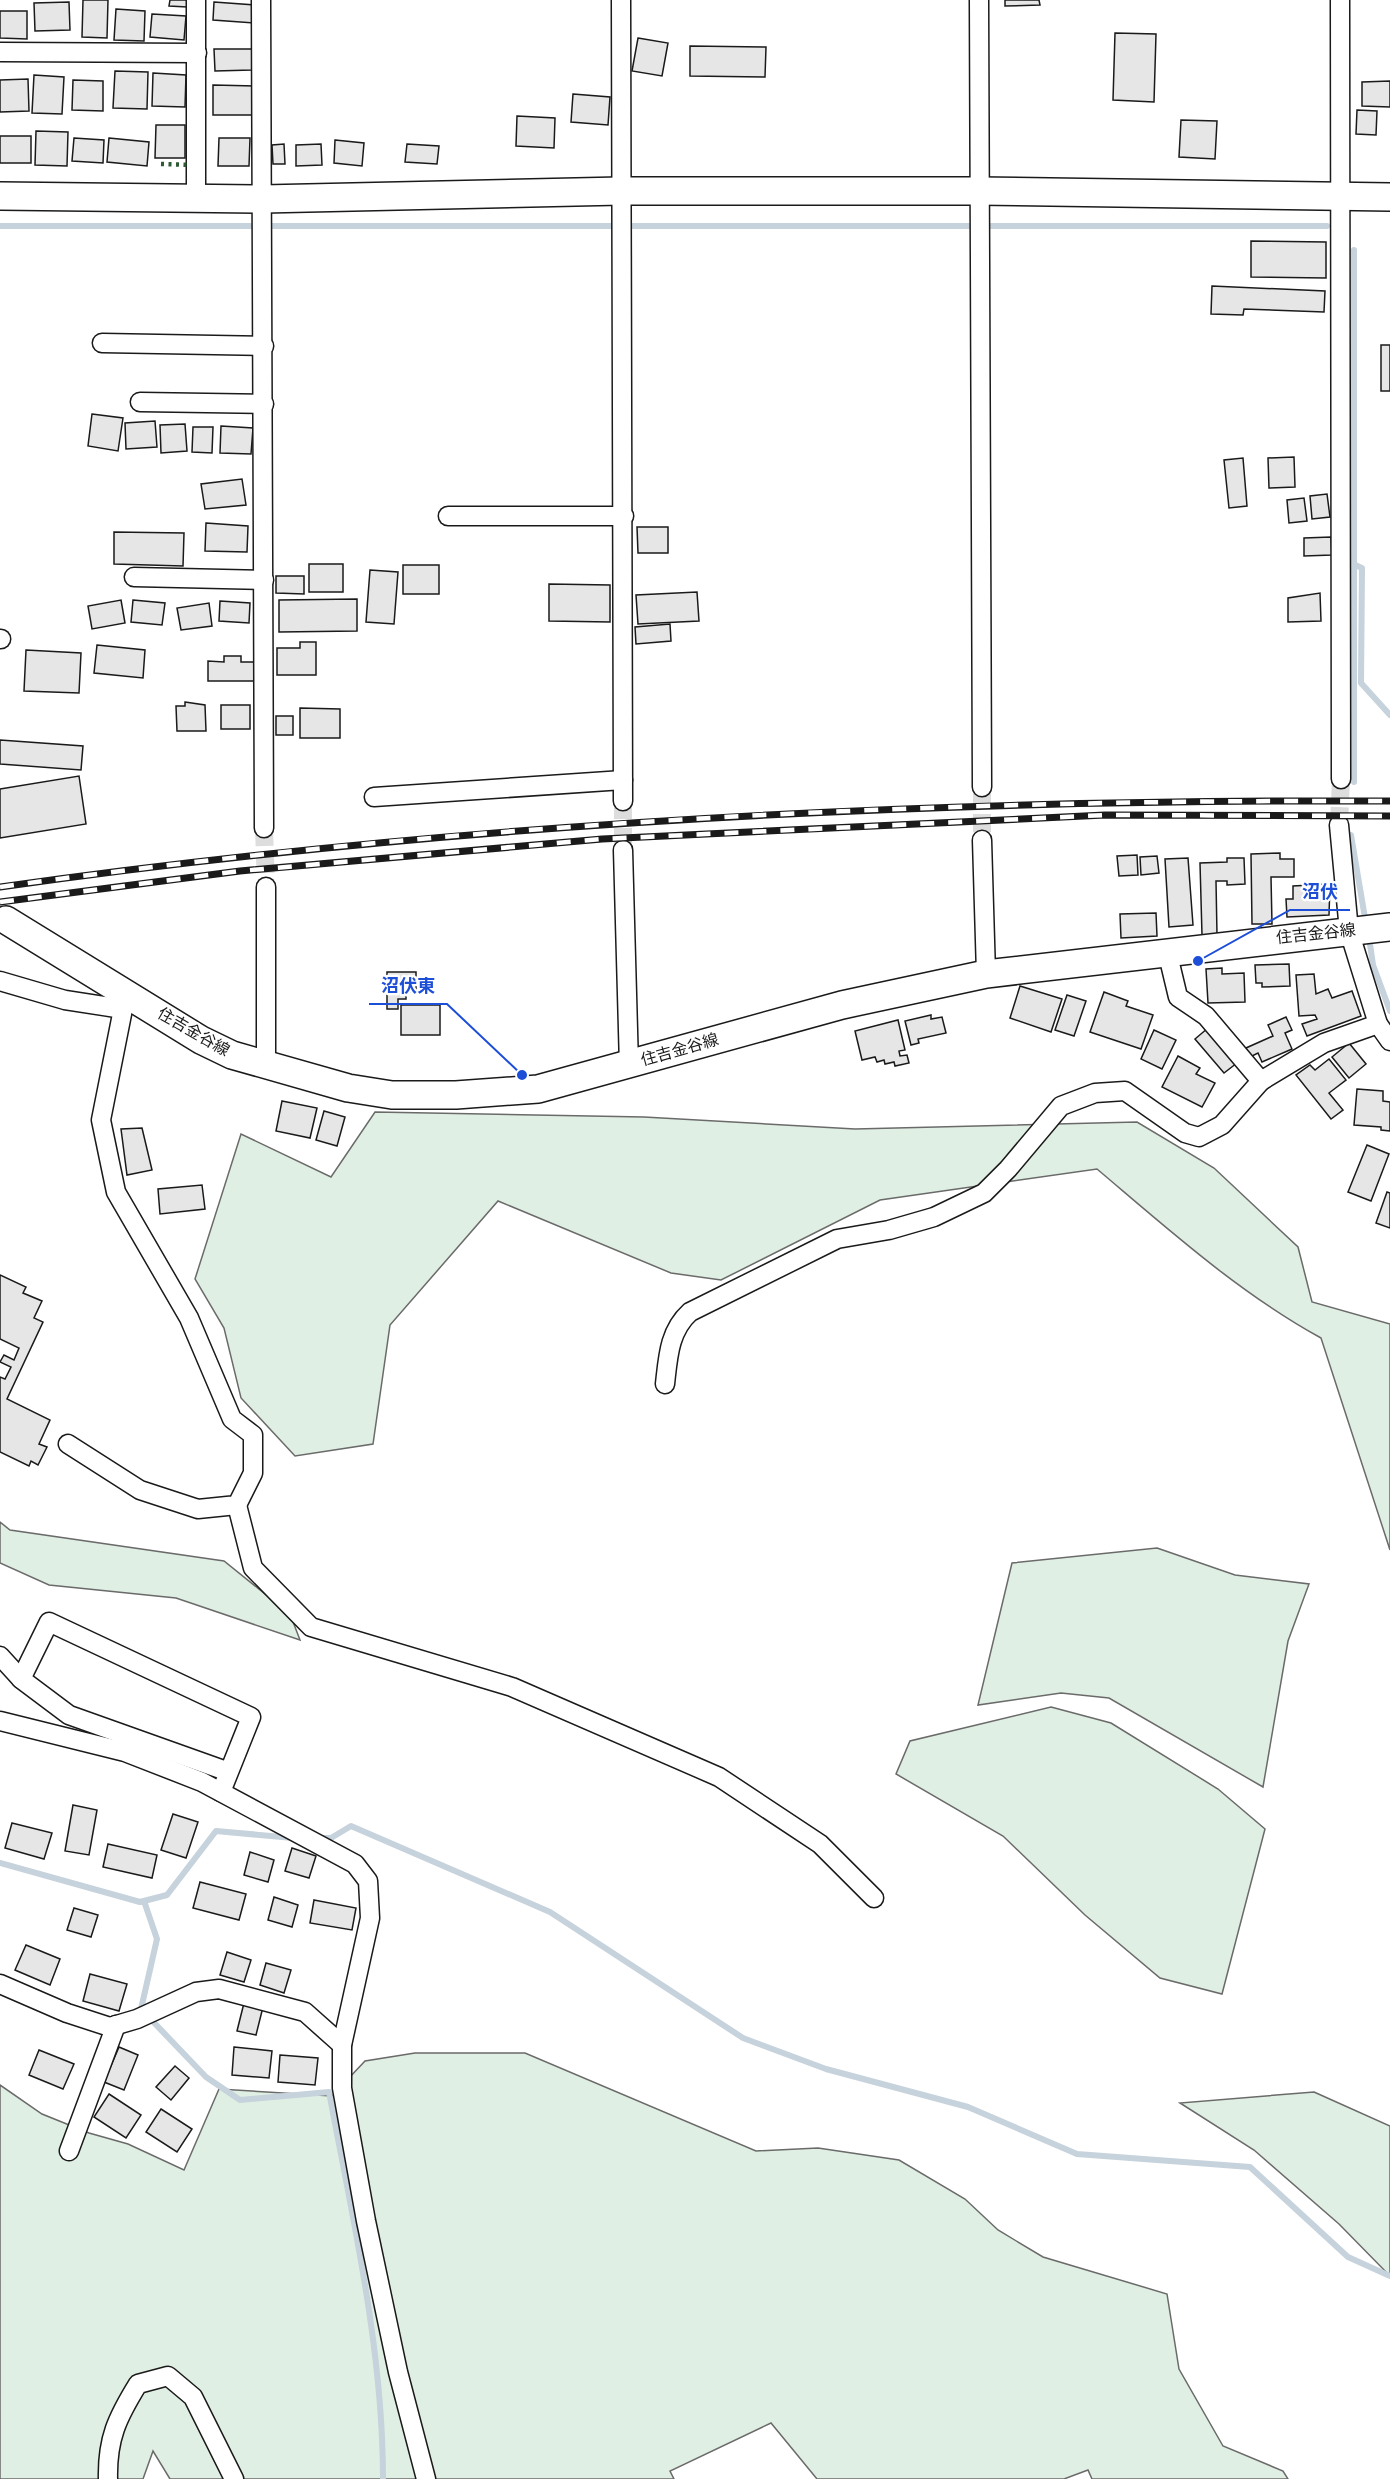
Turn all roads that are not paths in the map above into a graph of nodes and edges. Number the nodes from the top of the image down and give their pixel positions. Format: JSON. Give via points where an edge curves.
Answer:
{"nodes":[{"id":1,"x":196,"y":0,"type":"edge"},
{"id":2,"x":261,"y":0,"type":"edge"},
{"id":3,"x":621,"y":0,"type":"edge"},
{"id":4,"x":979,"y":0,"type":"edge"},
{"id":5,"x":1340,"y":0,"type":"edge"},
{"id":6,"x":0,"y":52,"type":"edge"},
{"id":7,"x":197,"y":53,"type":"junction"},
{"id":8,"x":978,"y":191,"type":"junction"},
{"id":9,"x":0,"y":196,"type":"edge"},
{"id":10,"x":1339,"y":196,"type":"junction"},
{"id":11,"x":1390,"y":196,"type":"edge"},
{"id":12,"x":196,"y":198,"type":"junction"},
{"id":13,"x":622,"y":212,"type":"junction"},
{"id":14,"x":264,"y":216,"type":"junction"},
{"id":15,"x":102,"y":343,"type":"dead end"},
{"id":16,"x":264,"y":345,"type":"junction"},
{"id":17,"x":140,"y":402,"type":"dead end"},
{"id":18,"x":264,"y":404,"type":"junction"},
{"id":19,"x":448,"y":516,"type":"dead end"},
{"id":20,"x":624,"y":516,"type":"junction"},
{"id":21,"x":134,"y":577,"type":"dead end"},
{"id":22,"x":264,"y":580,"type":"junction"},
{"id":23,"x":1341,"y":779,"type":"tunnel mouth"},
{"id":24,"x":623,"y":780,"type":"junction"},
{"id":25,"x":982,"y":787,"type":"tunnel mouth"},
{"id":26,"x":374,"y":797,"type":"dead end"},
{"id":27,"x":623,"y":801,"type":"tunnel mouth"},
{"id":28,"x":1339,"y":825,"type":"tunnel mouth"},
{"id":29,"x":264,"y":828,"type":"tunnel mouth"},
{"id":30,"x":982,"y":840,"type":"tunnel mouth"},
{"id":31,"x":623,"y":850,"type":"tunnel mouth"},
{"id":32,"x":267,"y":887,"type":"tunnel mouth"},
{"id":33,"x":6,"y":920,"type":"dead end"},
{"id":34,"x":1390,"y":927,"type":"edge"},
{"id":35,"x":1349,"y":931,"type":"junction"},
{"id":36,"x":1167,"y":951,"type":"junction"},
{"id":37,"x":986,"y":974,"type":"junction"},
{"id":38,"x":0,"y":981,"type":"edge"},
{"id":39,"x":127,"y":1003,"type":"junction"},
{"id":40,"x":1378,"y":1024,"type":"junction"},
{"id":41,"x":1390,"y":1041,"type":"edge"},
{"id":42,"x":266,"y":1066,"type":"junction"},
{"id":43,"x":629,"y":1066,"type":"junction"},
{"id":44,"x":1261,"y":1081,"type":"junction"},
{"id":45,"x":665,"y":1384,"type":"dead end"},
{"id":46,"x":68,"y":1444,"type":"dead end"},
{"id":47,"x":237,"y":1505,"type":"junction"},
{"id":48,"x":0,"y":1656,"type":"edge"},
{"id":49,"x":21,"y":1679,"type":"junction"},
{"id":50,"x":0,"y":1721,"type":"edge"},
{"id":51,"x":229,"y":1772,"type":"junction"},
{"id":52,"x":221,"y":1792,"type":"junction"},
{"id":53,"x":874,"y":1898,"type":"dead end"},
{"id":54,"x":0,"y":1984,"type":"edge"},
{"id":55,"x":116,"y":2025,"type":"junction"},
{"id":56,"x":342,"y":2045,"type":"junction"},
{"id":57,"x":69,"y":2151,"type":"dead end"},
{"id":58,"x":108,"y":2479,"type":"edge"},
{"id":59,"x":234,"y":2479,"type":"edge"},
{"id":60,"x":426,"y":2479,"type":"edge"}],
"edges":[{"from":1,"to":7,"type":"street"},
{"from":2,"to":14,"type":"street"},
{"from":3,"to":13,"type":"street"},
{"from":4,"to":8,"type":"street"},
{"from":5,"to":10,"type":"street"},
{"from":6,"to":7,"type":"street"},
{"from":7,"to":12,"type":"street"},
{"from":8,"to":10,"type":"main road"},
{"from":8,"to":13,"type":"main road"},
{"from":8,"to":25,"type":"street"},
{"from":9,"to":12,"type":"main road"},
{"from":10,"to":11,"type":"main road"},
{"from":10,"to":23,"type":"street"},
{"from":12,"to":14,"type":"main road"},
{"from":13,"to":14,"type":"main road"},
{"from":13,"to":20,"type":"street"},
{"from":14,"to":16,"type":"street"},
{"from":15,"to":16,"type":"street"},
{"from":16,"to":18,"type":"street"},
{"from":17,"to":18,"type":"street"},
{"from":18,"to":22,"type":"street"},
{"from":19,"to":20,"type":"street"},
{"from":20,"to":24,"type":"street"},
{"from":21,"to":22,"type":"street"},
{"from":22,"to":29,"type":"street"},
{"from":24,"to":26,"type":"street"},
{"from":24,"to":27,"type":"street"},
{"from":28,"to":35,"type":"street"},
{"from":30,"to":37,"type":"street"},
{"from":31,"to":43,"type":"street"},
{"from":32,"to":42,"type":"street"},
{"from":33,"to":39,"type":"main road","name":"住吉金谷線"},
{"from":34,"to":35,"type":"main road","name":"住吉金谷線"},
{"from":35,"to":36,"type":"main road","name":"住吉金谷線"},
{"from":35,"to":40,"type":"street"},
{"from":36,"to":37,"type":"main road","name":"住吉金谷線"},
{"from":36,"to":44,"type":"street","via":[[1178,997],[1206,1016]]},
{"from":37,"to":43,"type":"main road","name":"住吉金谷線","via":[[842,1005]]},
{"from":38,"to":39,"type":"street","via":[[65,1000]]},
{"from":39,"to":42,"type":"main road","name":"住吉金谷線","via":[[232,1055]]},
{"from":39,"to":47,"type":"street","via":[[101,1120],[116,1192],[189,1318],[232,1419],[253,1435],[253,1473]]},
{"from":40,"to":41,"type":"street"},
{"from":40,"to":44,"type":"street","via":[[1324,1043]]},
{"from":42,"to":43,"type":"main road","name":"住吉金谷線","via":[[348,1089],[392,1095],[538,1089]]},
{"from":44,"to":45,"type":"street","via":[[1222,1125],[1199,1137],[1185,1133],[1125,1091],[1095,1093],[1061,1106],[984,1193],[934,1217],[837,1239],[690,1312],[679,1322],[670,1344]]},
{"from":46,"to":47,"type":"street","via":[[140,1490],[198,1509]]},
{"from":47,"to":53,"type":"street","via":[[253,1568],[311,1627],[512,1687],[719,1777],[820,1844]]},
{"from":48,"to":49,"type":"street"},
{"from":49,"to":51,"type":"street","via":[[69,1714]]},
{"from":49,"to":51,"type":"street","via":[[49,1622],[251,1717]]},
{"from":50,"to":52,"type":"street","via":[[125,1752]]},
{"from":51,"to":52,"type":"street"},
{"from":52,"to":56,"type":"street","via":[[355,1864],[368,1881],[370,1918]]},
{"from":54,"to":55,"type":"street","via":[[67,2013],[110,2027]]},
{"from":55,"to":56,"type":"street","via":[[196,1992],[219,1989],[305,2012]]},
{"from":55,"to":57,"type":"street"},
{"from":56,"to":60,"type":"street","via":[[342,2088],[366,2221],[398,2372]]},
{"from":58,"to":59,"type":"street","via":[[107,2451],[118,2415],[138,2384],[168,2376],[193,2397]]}]}
